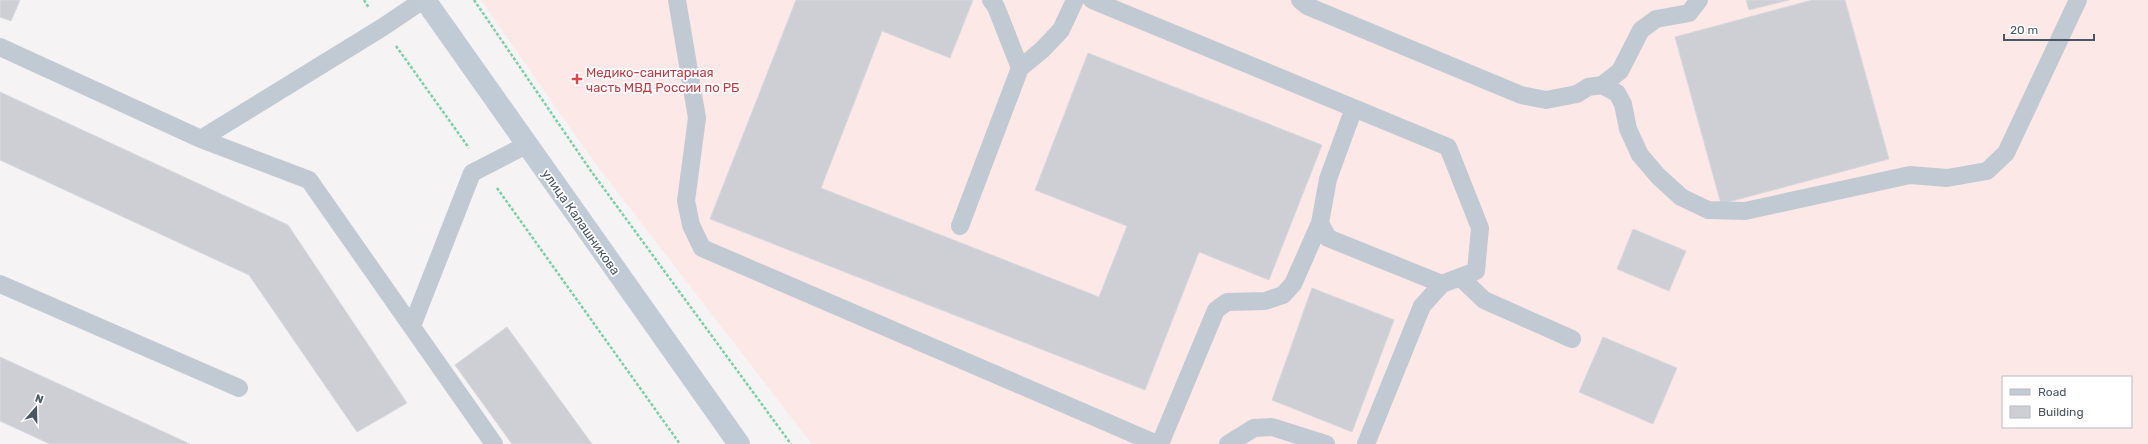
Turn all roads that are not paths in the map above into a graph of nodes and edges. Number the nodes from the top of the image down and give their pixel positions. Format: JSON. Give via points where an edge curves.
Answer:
{"nodes":[{"id":1,"x":424,"y":0,"type":"edge"},
{"id":2,"x":677,"y":0,"type":"edge"},
{"id":3,"x":991,"y":0,"type":"edge"},
{"id":4,"x":1076,"y":0,"type":"edge"},
{"id":5,"x":1092,"y":0,"type":"edge"},
{"id":6,"x":1300,"y":0,"type":"edge"},
{"id":7,"x":1698,"y":0,"type":"edge"},
{"id":8,"x":2078,"y":0,"type":"edge"},
{"id":9,"x":0,"y":48,"type":"edge"},
{"id":10,"x":1020,"y":68,"type":"junction"},
{"id":11,"x":1602,"y":85,"type":"junction"},
{"id":12,"x":1354,"y":108,"type":"junction"},
{"id":13,"x":201,"y":139,"type":"junction"},
{"id":14,"x":526,"y":144,"type":"junction"},
{"id":15,"x":1320,"y":223,"type":"junction"},
{"id":16,"x":960,"y":226,"type":"dead end"},
{"id":17,"x":1460,"y":277,"type":"junction"},
{"id":18,"x":0,"y":284,"type":"edge"},
{"id":19,"x":1442,"y":284,"type":"junction"},
{"id":20,"x":412,"y":326,"type":"junction"},
{"id":21,"x":1572,"y":339,"type":"dead end"},
{"id":22,"x":239,"y":388,"type":"dead end"},
{"id":23,"x":494,"y":444,"type":"edge"},
{"id":24,"x":739,"y":444,"type":"edge"},
{"id":25,"x":1158,"y":444,"type":"edge"},
{"id":26,"x":1228,"y":444,"type":"edge"},
{"id":27,"x":1326,"y":444,"type":"edge"},
{"id":28,"x":1366,"y":444,"type":"edge"}],
"edges":[{"from":1,"to":13,"type":"lane"},
{"from":1,"to":14,"type":"main road","name":"улица Калашникова"},
{"from":2,"to":25,"type":"lane","via":[[697,118],[686,201],[691,225],[702,248]]},
{"from":3,"to":10,"type":"lane"},
{"from":4,"to":10,"type":"lane","via":[[1061,30]]},
{"from":5,"to":12,"type":"lane"},
{"from":6,"to":11,"type":"lane","via":[[1307,6],[1521,96],[1546,100],[1577,94],[1588,87]]},
{"from":7,"to":11,"type":"lane","via":[[1689,14],[1656,18],[1641,30],[1620,71]]},
{"from":8,"to":11,"type":"lane","via":[[2006,153],[1987,171],[1947,178],[1910,175],[1745,211],[1708,210],[1681,197],[1640,155],[1628,129],[1623,104],[1617,93]]},
{"from":9,"to":13,"type":"lane"},
{"from":10,"to":16,"type":"lane"},
{"from":12,"to":15,"type":"lane","via":[[1328,179]]},
{"from":12,"to":17,"type":"lane","via":[[1448,147],[1480,228],[1476,271]]},
{"from":13,"to":20,"type":"lane","via":[[309,180]]},
{"from":14,"to":20,"type":"lane","via":[[472,173]]},
{"from":14,"to":24,"type":"main road","name":"улица Калашникова"},
{"from":15,"to":19,"type":"lane","via":[[1328,238]]},
{"from":15,"to":25,"type":"lane","via":[[1293,284],[1283,296],[1265,301],[1227,302],[1216,310]]},
{"from":17,"to":19,"type":"lane"},
{"from":17,"to":21,"type":"lane","via":[[1484,300]]},
{"from":18,"to":22,"type":"lane"},
{"from":19,"to":28,"type":"lane","via":[[1422,306]]},
{"from":20,"to":23,"type":"lane"},
{"from":26,"to":27,"type":"lane","via":[[1254,428],[1272,427]]}]}
